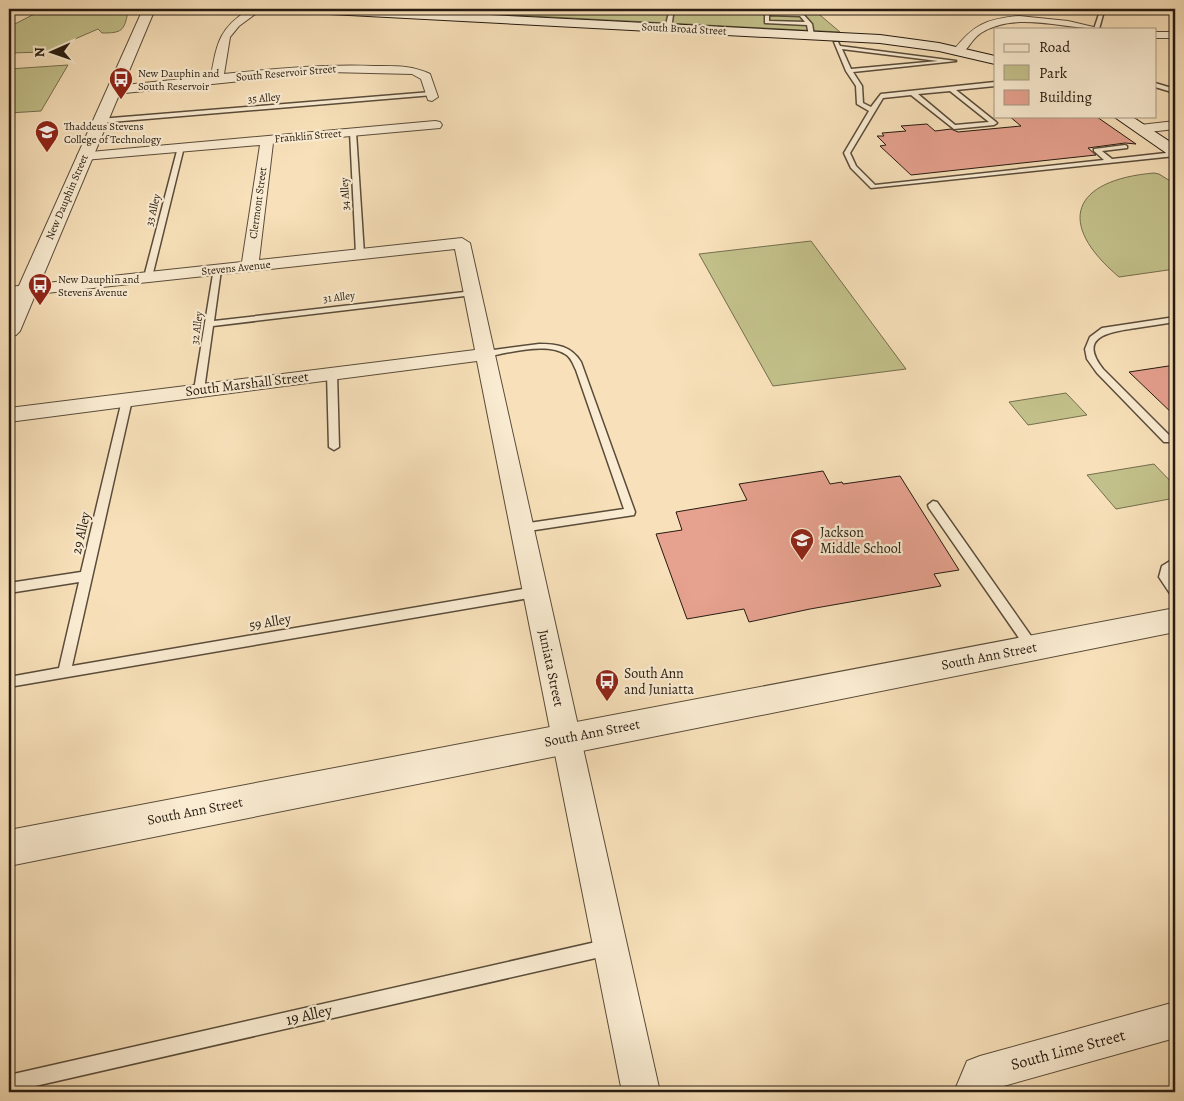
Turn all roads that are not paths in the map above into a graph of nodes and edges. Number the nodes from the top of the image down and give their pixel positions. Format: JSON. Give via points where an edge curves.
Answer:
{"nodes":[{"id":1,"x":149,"y":9,"type":"edge"},
{"id":2,"x":257,"y":9,"type":"edge"},
{"id":3,"x":311,"y":9,"type":"edge"},
{"id":4,"x":672,"y":9,"type":"edge"},
{"id":5,"x":1102,"y":11,"type":"dead end"},
{"id":6,"x":668,"y":28,"type":"junction"},
{"id":7,"x":1091,"y":28,"type":"edge"},
{"id":8,"x":1097,"y":28,"type":"edge"},
{"id":9,"x":810,"y":30,"type":"junction"},
{"id":10,"x":1156,"y":35,"type":"edge"},
{"id":11,"x":1175,"y":35,"type":"edge"},
{"id":12,"x":837,"y":42,"type":"junction"},
{"id":13,"x":959,"y":51,"type":"junction"},
{"id":14,"x":994,"y":60,"type":"edge"},
{"id":15,"x":849,"y":71,"type":"junction"},
{"id":16,"x":217,"y":79,"type":"junction"},
{"id":17,"x":994,"y":84,"type":"edge"},
{"id":18,"x":1156,"y":85,"type":"edge"},
{"id":19,"x":950,"y":88,"type":"junction"},
{"id":20,"x":115,"y":90,"type":"junction"},
{"id":21,"x":1175,"y":91,"type":"edge"},
{"id":22,"x":912,"y":92,"type":"junction"},
{"id":23,"x":432,"y":95,"type":"joint"},
{"id":24,"x":872,"y":110,"type":"junction"},
{"id":25,"x":1123,"y":118,"type":"edge"},
{"id":26,"x":99,"y":121,"type":"junction"},
{"id":27,"x":435,"y":124,"type":"dead end"},
{"id":28,"x":1175,"y":125,"type":"edge"},
{"id":29,"x":1140,"y":129,"type":"junction"},
{"id":30,"x":353,"y":132,"type":"junction"},
{"id":31,"x":267,"y":140,"type":"junction"},
{"id":32,"x":1125,"y":147,"type":"dead end"},
{"id":33,"x":180,"y":148,"type":"junction"},
{"id":34,"x":1175,"y":153,"type":"edge"},
{"id":35,"x":84,"y":156,"type":"junction"},
{"id":36,"x":1110,"y":161,"type":"junction"},
{"id":37,"x":462,"y":243,"type":"joint"},
{"id":38,"x":360,"y":254,"type":"junction"},
{"id":39,"x":250,"y":266,"type":"junction"},
{"id":40,"x":217,"y":270,"type":"junction"},
{"id":41,"x":148,"y":277,"type":"junction"},
{"id":42,"x":18,"y":292,"type":"edge"},
{"id":43,"x":473,"y":293,"type":"junction"},
{"id":44,"x":1175,"y":320,"type":"edge"},
{"id":45,"x":208,"y":324,"type":"junction"},
{"id":46,"x":9,"y":331,"type":"edge"},
{"id":47,"x":486,"y":354,"type":"junction"},
{"id":48,"x":332,"y":373,"type":"junction"},
{"id":49,"x":199,"y":390,"type":"junction"},
{"id":50,"x":127,"y":400,"type":"junction"},
{"id":51,"x":9,"y":415,"type":"edge"},
{"id":52,"x":1168,"y":440,"type":"dead end"},
{"id":53,"x":334,"y":447,"type":"dead end"},
{"id":54,"x":933,"y":504,"type":"dead end"},
{"id":55,"x":522,"y":528,"type":"junction"},
{"id":56,"x":1175,"y":562,"type":"edge"},
{"id":57,"x":86,"y":576,"type":"junction"},
{"id":58,"x":9,"y":588,"type":"edge"},
{"id":59,"x":535,"y":592,"type":"junction"},
{"id":60,"x":1175,"y":592,"type":"edge"},
{"id":61,"x":1175,"y":620,"type":"edge"},
{"id":62,"x":1032,"y":647,"type":"junction"},
{"id":63,"x":64,"y":672,"type":"junction"},
{"id":64,"x":9,"y":682,"type":"edge"},
{"id":65,"x":566,"y":739,"type":"junction"},
{"id":66,"x":9,"y":848,"type":"edge"},
{"id":67,"x":610,"y":947,"type":"junction"},
{"id":68,"x":1175,"y":1020,"type":"edge"},
{"id":69,"x":9,"y":1084,"type":"edge"},
{"id":70,"x":641,"y":1092,"type":"edge"},
{"id":71,"x":972,"y":1092,"type":"edge"}],
"edges":[{"from":1,"to":20,"type":"street","name":"New Dauphin Street"},
{"from":2,"to":16,"type":"street","via":[[226,31]]},
{"from":3,"to":6,"type":"street","name":"South Broad Street"},
{"from":4,"to":6,"type":"lane"},
{"from":5,"to":8,"type":"lane"},
{"from":6,"to":9,"type":"street","name":"South Broad Street"},
{"from":7,"to":13,"type":"street","via":[[1046,21],[998,23],[974,33]]},
{"from":9,"to":9,"type":"lane","via":[[801,16],[766,13],[767,22]]},
{"from":9,"to":12,"type":"street","name":"South Broad Street"},
{"from":10,"to":11,"type":"street"},
{"from":12,"to":13,"type":"street","name":"South Broad Street","via":[[904,42]]},
{"from":12,"to":15,"type":"lane"},
{"from":12,"to":15,"type":"lane","via":[[953,61]]},
{"from":13,"to":14,"type":"street","name":"South Broad Street"},
{"from":15,"to":24,"type":"lane","via":[[859,86],[860,104]]},
{"from":16,"to":20,"type":"street","name":"South Reservoir Street"},
{"from":16,"to":23,"type":"street","name":"South Reservoir Street","via":[[353,68],[406,70],[426,77]]},
{"from":17,"to":19,"type":"lane"},
{"from":18,"to":21,"type":"lane"},
{"from":19,"to":22,"type":"lane"},
{"from":19,"to":22,"type":"lane","via":[[994,123],[954,127]]},
{"from":20,"to":26,"type":"street","name":"New Dauphin Street"},
{"from":22,"to":24,"type":"lane","via":[[881,96]]},
{"from":23,"to":26,"type":"lane","name":"35 Alley"},
{"from":24,"to":36,"type":"lane","via":[[847,153],[853,166],[873,187]]},
{"from":25,"to":29,"type":"street"},
{"from":26,"to":35,"type":"street","name":"New Dauphin Street"},
{"from":27,"to":30,"type":"street","name":"Franklin Street"},
{"from":28,"to":29,"type":"street"},
{"from":29,"to":34,"type":"street"},
{"from":30,"to":31,"type":"street","name":"Franklin Street"},
{"from":30,"to":38,"type":"lane","name":"34 Alley"},
{"from":31,"to":33,"type":"street","name":"Franklin Street"},
{"from":31,"to":39,"type":"street","name":"Clermont Street"},
{"from":32,"to":36,"type":"lane","via":[[1096,150]]},
{"from":33,"to":35,"type":"street","name":"Franklin Street"},
{"from":33,"to":41,"type":"lane","name":"33 Alley"},
{"from":34,"to":36,"type":"lane"},
{"from":35,"to":42,"type":"street","name":"New Dauphin Street"},
{"from":37,"to":38,"type":"street","name":"Stevens Avenue"},
{"from":37,"to":43,"type":"street","name":"Juniata Street"},
{"from":38,"to":39,"type":"street","name":"Stevens Avenue"},
{"from":39,"to":40,"type":"street","name":"Stevens Avenue"},
{"from":40,"to":41,"type":"street","name":"Stevens Avenue"},
{"from":40,"to":45,"type":"lane","name":"32 Alley"},
{"from":41,"to":42,"type":"street","name":"Stevens Avenue"},
{"from":42,"to":46,"type":"street","name":"New Dauphin Street"},
{"from":43,"to":45,"type":"lane","name":"31 Alley"},
{"from":43,"to":47,"type":"street","name":"Juniata Street"},
{"from":44,"to":52,"type":"lane","via":[[1105,330],[1089,343],[1088,351],[1100,371]]},
{"from":45,"to":49,"type":"lane","name":"32 Alley"},
{"from":47,"to":48,"type":"street","name":"South Marshall Street"},
{"from":47,"to":55,"type":"street","name":"Juniata Street"},
{"from":47,"to":55,"type":"lane","via":[[551,346],[568,351],[581,370],[630,512]]},
{"from":48,"to":49,"type":"street","name":"South Marshall Street"},
{"from":48,"to":53,"type":"lane"},
{"from":49,"to":50,"type":"street","name":"South Marshall Street"},
{"from":50,"to":51,"type":"street","name":"South Marshall Street"},
{"from":50,"to":57,"type":"lane","name":"29 Alley"},
{"from":54,"to":62,"type":"lane"},
{"from":55,"to":59,"type":"street","name":"Juniata Street"},
{"from":56,"to":60,"type":"lane","via":[[1166,569],[1165,577]]},
{"from":57,"to":58,"type":"lane"},
{"from":57,"to":63,"type":"lane","name":"29 Alley"},
{"from":59,"to":63,"type":"lane","name":"59 Alley"},
{"from":59,"to":65,"type":"street","name":"Juniata Street"},
{"from":61,"to":62,"type":"street","name":"South Ann Street"},
{"from":62,"to":65,"type":"street","name":"South Ann Street"},
{"from":63,"to":64,"type":"lane","name":"59 Alley"},
{"from":65,"to":66,"type":"street","name":"South Ann Street"},
{"from":65,"to":67,"type":"street","name":"Juniata Street"},
{"from":67,"to":69,"type":"lane","name":"19 Alley"},
{"from":67,"to":70,"type":"street","name":"Juniata Street"},
{"from":68,"to":71,"type":"street","name":"South Lime Street","via":[[980,1074]]}]}
